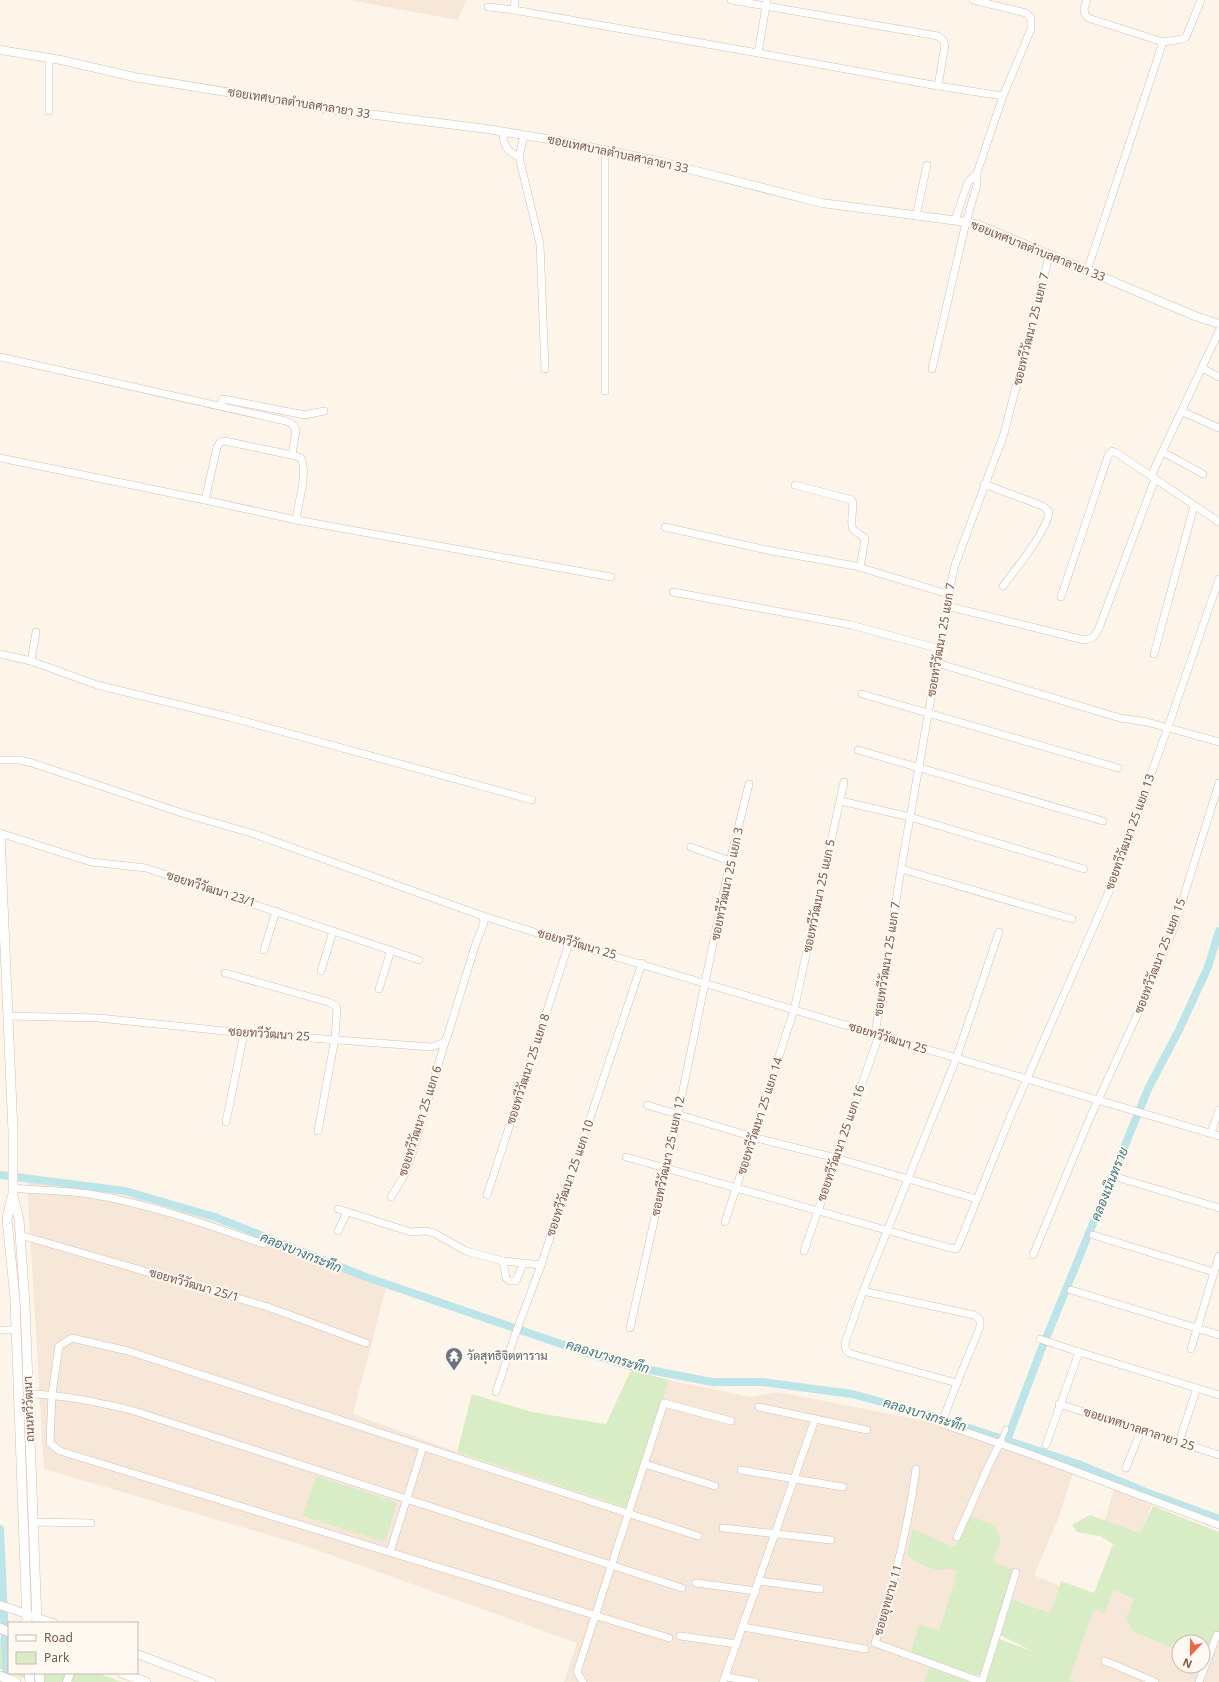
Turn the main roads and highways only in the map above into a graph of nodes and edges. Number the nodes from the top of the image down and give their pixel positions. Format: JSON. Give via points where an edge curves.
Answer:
{"nodes":[{"id":1,"x":0,"y":834,"type":"edge"},
{"id":2,"x":3,"y":936,"type":"edge"},
{"id":3,"x":13,"y":1188,"type":"junction"},
{"id":4,"x":25,"y":1616,"type":"edge"},
{"id":5,"x":37,"y":1620,"type":"edge"},
{"id":6,"x":125,"y":1674,"type":"edge"},
{"id":7,"x":0,"y":1676,"type":"edge"},
{"id":8,"x":16,"y":1682,"type":"edge"},
{"id":9,"x":146,"y":1682,"type":"edge"}],
"edges":[{"from":1,"to":2,"type":"main road","name":"ถนนทวีวัฒนา"},
{"from":2,"to":3,"type":"main road","name":"ถนนทวีวัฒนา"},
{"from":3,"to":4,"type":"main road","name":"ถนนทวีวัฒนา","via":[[7,1219],[16,1330]]},
{"from":3,"to":5,"type":"main road","name":"ถนนทวีวัฒนา","via":[[19,1219],[25,1304]]},
{"from":6,"to":9,"type":"main road"},
{"from":7,"to":8,"type":"main road"}]}
